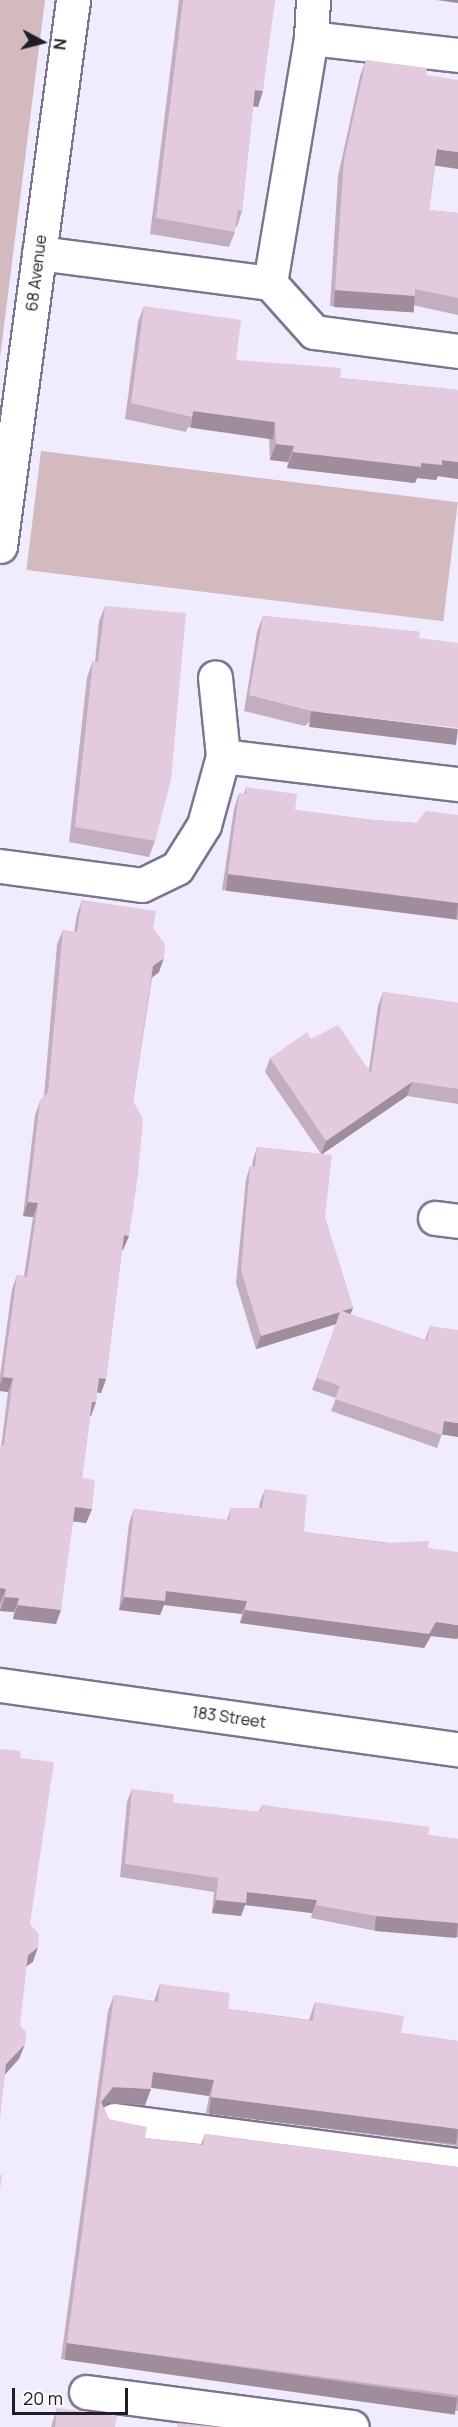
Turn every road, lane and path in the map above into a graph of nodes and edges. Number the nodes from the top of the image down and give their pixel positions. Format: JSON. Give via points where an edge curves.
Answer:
{"nodes":[{"id":1,"x":73,"y":0,"type":"edge"},
{"id":2,"x":313,"y":0,"type":"edge"},
{"id":3,"x":311,"y":38,"type":"junction"},
{"id":4,"x":458,"y":55,"type":"edge"},
{"id":5,"x":39,"y":253,"type":"junction"},
{"id":6,"x":270,"y":282,"type":"junction"},
{"id":7,"x":458,"y":351,"type":"edge"},
{"id":8,"x":0,"y":546,"type":"edge"},
{"id":9,"x":215,"y":677,"type":"dead end"},
{"id":10,"x":223,"y":756,"type":"junction"},
{"id":11,"x":458,"y":784,"type":"edge"},
{"id":12,"x":0,"y":866,"type":"edge"},
{"id":13,"x":0,"y":1684,"type":"edge"},
{"id":14,"x":458,"y":1749,"type":"edge"},
{"id":15,"x":114,"y":2120,"type":"edge"},
{"id":16,"x":458,"y":2165,"type":"edge"},
{"id":17,"x":86,"y":2392,"type":"dead end"},
{"id":18,"x":352,"y":2427,"type":"edge"}],
"edges":[{"from":1,"to":5,"type":"street","name":"68 Avenue"},
{"from":2,"to":3,"type":"street"},
{"from":3,"to":4,"type":"street"},
{"from":3,"to":6,"type":"street"},
{"from":5,"to":6,"type":"street"},
{"from":5,"to":8,"type":"street","name":"68 Avenue"},
{"from":6,"to":7,"type":"street","via":[[314,332]]},
{"from":9,"to":10,"type":"street"},
{"from":10,"to":11,"type":"street"},
{"from":10,"to":12,"type":"street","via":[[204,825],[177,868],[142,885]]},
{"from":13,"to":14,"type":"street","name":"183 Street"},
{"from":15,"to":16,"type":"street"},
{"from":17,"to":18,"type":"street"}]}
